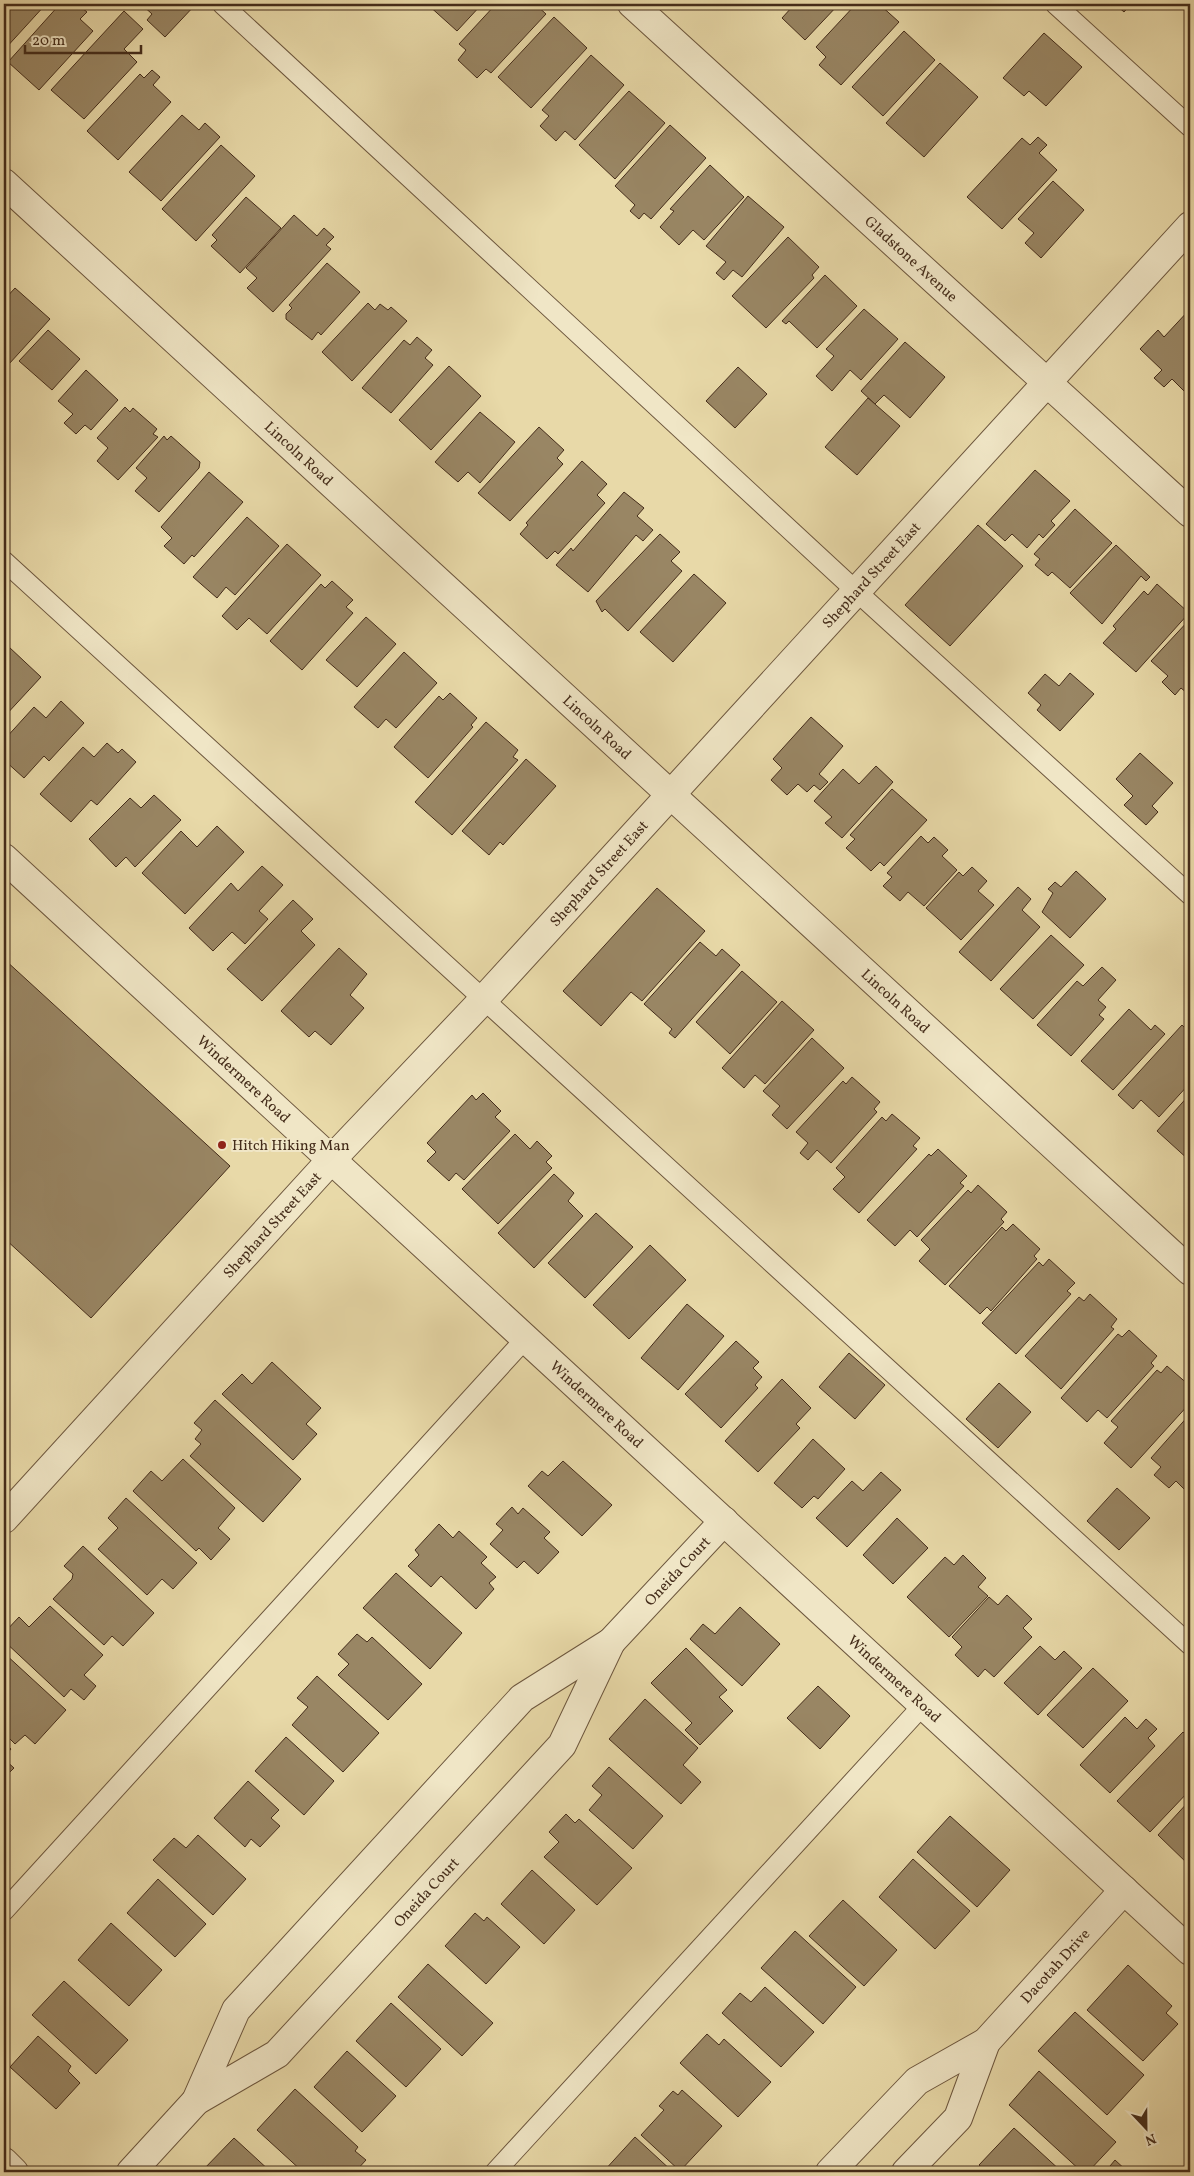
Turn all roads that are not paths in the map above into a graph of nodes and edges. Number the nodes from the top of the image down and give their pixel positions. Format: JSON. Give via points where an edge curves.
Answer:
{"nodes":[{"id":1,"x":222,"y":4,"type":"edge"},
{"id":2,"x":632,"y":4,"type":"edge"},
{"id":3,"x":1055,"y":4,"type":"edge"},
{"id":4,"x":1190,"y":127,"type":"edge"},
{"id":5,"x":4,"y":183,"type":"edge"},
{"id":6,"x":1190,"y":226,"type":"edge"},
{"id":7,"x":1046,"y":383,"type":"junction"},
{"id":8,"x":1190,"y":513,"type":"edge"},
{"id":9,"x":4,"y":561,"type":"edge"},
{"id":10,"x":856,"y":591,"type":"junction"},
{"id":11,"x":670,"y":795,"type":"junction"},
{"id":12,"x":4,"y":858,"type":"edge"},
{"id":13,"x":1190,"y":895,"type":"edge"},
{"id":14,"x":484,"y":999,"type":"junction"},
{"id":15,"x":332,"y":1159,"type":"junction"},
{"id":16,"x":1190,"y":1271,"type":"edge"},
{"id":17,"x":526,"y":1338,"type":"junction"},
{"id":18,"x":4,"y":1519,"type":"edge"},
{"id":19,"x":724,"y":1521,"type":"junction"},
{"id":20,"x":611,"y":1642,"type":"junction"},
{"id":21,"x":1190,"y":1645,"type":"edge"},
{"id":22,"x":924,"y":1704,"type":"junction"},
{"id":23,"x":1124,"y":1890,"type":"junction"},
{"id":24,"x":4,"y":1911,"type":"edge"},
{"id":25,"x":1190,"y":1950,"type":"edge"},
{"id":26,"x":986,"y":2042,"type":"junction"},
{"id":27,"x":196,"y":2101,"type":"junction"},
{"id":28,"x":4,"y":2162,"type":"edge"},
{"id":29,"x":14,"y":2172,"type":"edge"},
{"id":30,"x":131,"y":2172,"type":"edge"},
{"id":31,"x":495,"y":2172,"type":"edge"},
{"id":32,"x":830,"y":2172,"type":"edge"},
{"id":33,"x":906,"y":2172,"type":"edge"}],
"edges":[{"from":1,"to":10,"type":"lane"},
{"from":2,"to":7,"type":"street","name":"Gladstone Avenue"},
{"from":3,"to":4,"type":"lane"},
{"from":5,"to":11,"type":"street","name":"Lincoln Road"},
{"from":6,"to":7,"type":"street","name":"Shephard Street East"},
{"from":7,"to":8,"type":"street","name":"Gladstone Avenue"},
{"from":7,"to":10,"type":"street","name":"Shephard Street East"},
{"from":9,"to":14,"type":"lane"},
{"from":10,"to":11,"type":"street","name":"Shephard Street East"},
{"from":10,"to":13,"type":"lane"},
{"from":11,"to":14,"type":"street","name":"Shephard Street East"},
{"from":11,"to":16,"type":"street","name":"Lincoln Road"},
{"from":12,"to":15,"type":"street","name":"Windermere Road"},
{"from":14,"to":15,"type":"street","name":"Shephard Street East"},
{"from":14,"to":21,"type":"lane"},
{"from":15,"to":17,"type":"street","name":"Windermere Road"},
{"from":15,"to":18,"type":"street","name":"Shephard Street East"},
{"from":17,"to":19,"type":"street","name":"Windermere Road"},
{"from":17,"to":24,"type":"lane"},
{"from":19,"to":20,"type":"street","name":"Oneida Court"},
{"from":19,"to":22,"type":"street","name":"Windermere Road"},
{"from":20,"to":27,"type":"street","name":"Oneida Court","via":[[522,1698],[236,2010]]},
{"from":20,"to":27,"type":"street","name":"Oneida Court","via":[[562,1745],[277,2054]]},
{"from":22,"to":23,"type":"street","name":"Windermere Road"},
{"from":22,"to":31,"type":"lane"},
{"from":23,"to":25,"type":"street","name":"Windermere Road"},
{"from":23,"to":26,"type":"street","name":"Dacotah Drive"},
{"from":26,"to":32,"type":"street","name":"Dacotah Drive","via":[[917,2081]]},
{"from":26,"to":33,"type":"street","name":"Dacotah Drive","via":[[958,2118]]},
{"from":27,"to":30,"type":"street","name":"Oneida Court"},
{"from":28,"to":29,"type":"street"}]}
